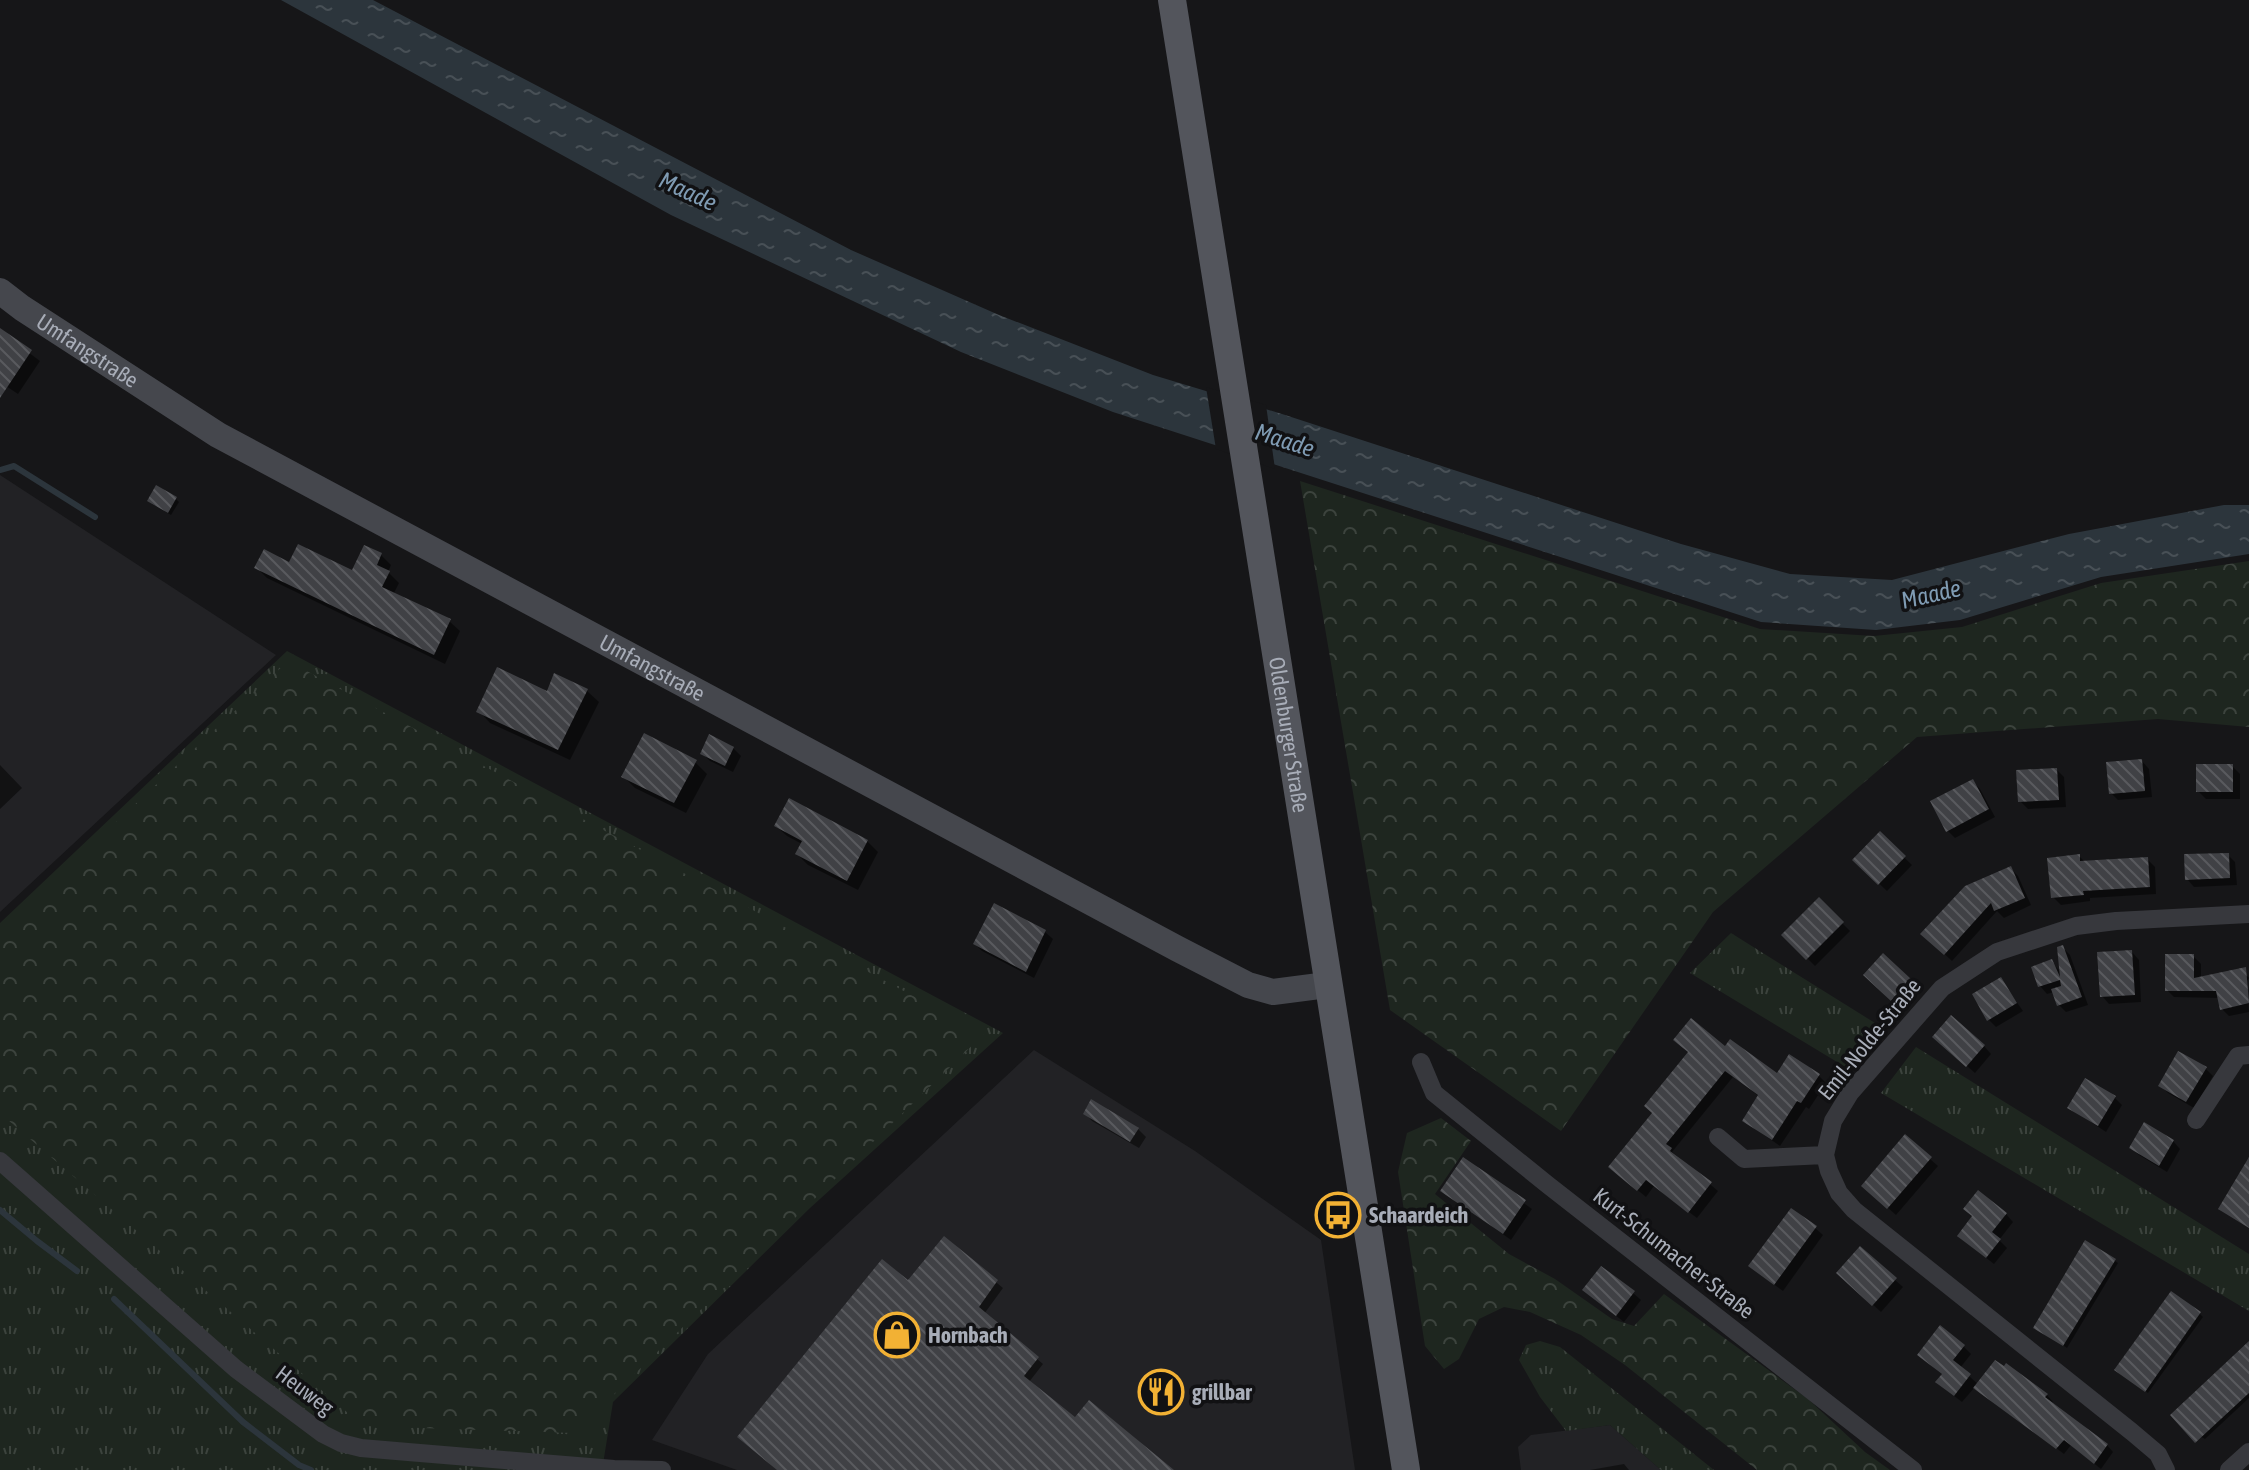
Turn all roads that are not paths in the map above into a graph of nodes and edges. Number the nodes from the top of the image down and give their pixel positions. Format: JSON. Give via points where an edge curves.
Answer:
{"nodes":[{"id":1,"x":1172,"y":0,"type":"edge"},
{"id":2,"x":0,"y":291,"type":"edge"},
{"id":3,"x":2249,"y":914,"type":"edge"},
{"id":4,"x":1327,"y":985,"type":"junction"},
{"id":5,"x":2249,"y":1055,"type":"edge"},
{"id":6,"x":1421,"y":1062,"type":"dead end"},
{"id":7,"x":2196,"y":1120,"type":"dead end"},
{"id":8,"x":1718,"y":1137,"type":"dead end"},
{"id":9,"x":1825,"y":1155,"type":"junction"},
{"id":10,"x":0,"y":1161,"type":"edge"},
{"id":11,"x":2249,"y":1452,"type":"edge"},
{"id":12,"x":662,"y":1470,"type":"edge"},
{"id":13,"x":1406,"y":1470,"type":"edge"},
{"id":14,"x":1913,"y":1470,"type":"edge"},
{"id":15,"x":2166,"y":1470,"type":"edge"},
{"id":16,"x":2229,"y":1470,"type":"edge"}],
"edges":[{"from":1,"to":4,"type":"main road","name":"Oldenburger Straße"},
{"from":2,"to":4,"type":"street","name":"Umfangstraße","via":[[218,435],[1248,985],[1273,992]]},
{"from":3,"to":9,"type":"street","name":"Emil-Nolde-Straße","via":[[2076,926],[1997,952],[1942,988],[1880,1057],[1833,1121]]},
{"from":4,"to":13,"type":"main road","name":"Oldenburger Straße"},
{"from":5,"to":7,"type":"street","via":[[2238,1056]]},
{"from":6,"to":14,"type":"street","name":"Kurt-Schumacher-Straße","via":[[1434,1093]]},
{"from":8,"to":9,"type":"street","via":[[1744,1159]]},
{"from":9,"to":15,"type":"street","via":[[1839,1193],[1854,1210],[2132,1432],[2158,1454]]},
{"from":10,"to":12,"type":"street","name":"Heuweg","via":[[236,1369],[341,1443]]},
{"from":11,"to":16,"type":"street"}]}
